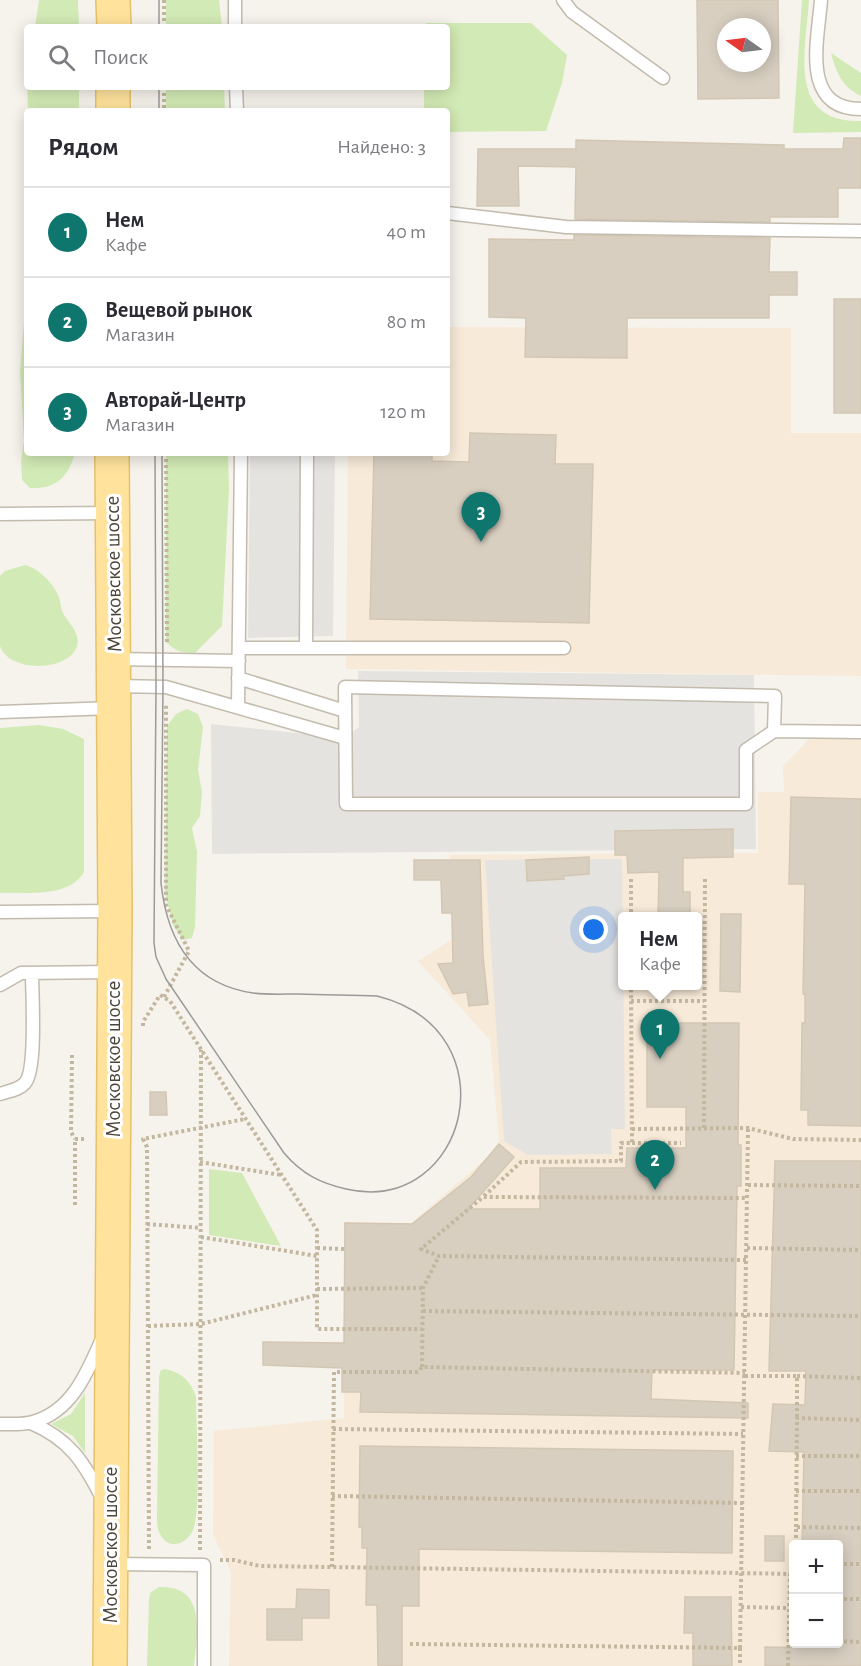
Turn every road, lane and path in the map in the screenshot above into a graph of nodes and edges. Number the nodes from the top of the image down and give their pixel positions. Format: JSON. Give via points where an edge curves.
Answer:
{"nodes":[{"id":1,"x":113,"y":0,"type":"edge"},
{"id":2,"x":164,"y":0,"type":"edge"},
{"id":3,"x":235,"y":0,"type":"edge"},
{"id":4,"x":563,"y":0,"type":"edge"},
{"id":5,"x":821,"y":0,"type":"edge"},
{"id":6,"x":114,"y":24,"type":"edge"},
{"id":7,"x":164,"y":24,"type":"edge"},
{"id":8,"x":235,"y":24,"type":"edge"},
{"id":9,"x":663,"y":78,"type":"dead end"},
{"id":10,"x":113,"y":90,"type":"edge"},
{"id":11,"x":164,"y":90,"type":"edge"},
{"id":12,"x":236,"y":90,"type":"edge"},
{"id":13,"x":113,"y":108,"type":"edge"},
{"id":14,"x":164,"y":108,"type":"edge"},
{"id":15,"x":237,"y":108,"type":"edge"},
{"id":16,"x":861,"y":109,"type":"edge"},
{"id":17,"x":450,"y":213,"type":"edge"},
{"id":18,"x":861,"y":231,"type":"edge"},
{"id":19,"x":112,"y":456,"type":"edge"},
{"id":20,"x":166,"y":456,"type":"edge"},
{"id":21,"x":241,"y":456,"type":"edge"},
{"id":22,"x":307,"y":456,"type":"edge"},
{"id":23,"x":112,"y":513,"type":"junction"},
{"id":24,"x":0,"y":514,"type":"edge"},
{"id":25,"x":306,"y":648,"type":"junction"},
{"id":26,"x":564,"y":648,"type":"dead end"},
{"id":27,"x":239,"y":654,"type":"junction"},
{"id":28,"x":167,"y":660,"type":"junction"},
{"id":29,"x":238,"y":678,"type":"junction"},
{"id":30,"x":114,"y":685,"type":"junction"},
{"id":31,"x":166,"y":687,"type":"junction"},
{"id":32,"x":238,"y":706,"type":"junction"},
{"id":33,"x":345,"y":711,"type":"junction"},
{"id":34,"x":0,"y":712,"type":"edge"},
{"id":35,"x":774,"y":731,"type":"junction"},
{"id":36,"x":861,"y":732,"type":"edge"},
{"id":37,"x":345,"y":738,"type":"junction"},
{"id":38,"x":705,"y":878,"type":"dead end"},
{"id":39,"x":631,"y":879,"type":"dead end"},
{"id":40,"x":115,"y":911,"type":"junction"},
{"id":41,"x":0,"y":912,"type":"edge"},
{"id":42,"x":631,"y":912,"type":"edge"},
{"id":43,"x":705,"y":945,"type":"joint"},
{"id":44,"x":114,"y":972,"type":"junction"},
{"id":45,"x":32,"y":973,"type":"junction"},
{"id":46,"x":0,"y":985,"type":"edge"},
{"id":47,"x":631,"y":990,"type":"edge"},
{"id":48,"x":164,"y":998,"type":"junction"},
{"id":49,"x":631,"y":1001,"type":"junction"},
{"id":50,"x":704,"y":1001,"type":"junction"},
{"id":51,"x":143,"y":1023,"type":"dead end"},
{"id":52,"x":201,"y":1050,"type":"junction"},
{"id":53,"x":72,"y":1055,"type":"dead end"},
{"id":54,"x":0,"y":1094,"type":"edge"},
{"id":55,"x":245,"y":1119,"type":"junction"},
{"id":56,"x":201,"y":1128,"type":"junction"},
{"id":57,"x":704,"y":1128,"type":"junction"},
{"id":58,"x":748,"y":1128,"type":"junction"},
{"id":59,"x":632,"y":1129,"type":"junction"},
{"id":60,"x":75,"y":1139,"type":"dead end"},
{"id":61,"x":861,"y":1140,"type":"edge"},
{"id":62,"x":632,"y":1143,"type":"junction"},
{"id":63,"x":681,"y":1143,"type":"dead end"},
{"id":64,"x":201,"y":1162,"type":"junction"},
{"id":65,"x":281,"y":1175,"type":"junction"},
{"id":66,"x":748,"y":1185,"type":"junction"},
{"id":67,"x":861,"y":1186,"type":"edge"},
{"id":68,"x":483,"y":1197,"type":"junction"},
{"id":69,"x":747,"y":1198,"type":"junction"},
{"id":70,"x":147,"y":1224,"type":"junction"},
{"id":71,"x":201,"y":1228,"type":"junction"},
{"id":72,"x":201,"y":1237,"type":"junction"},
{"id":73,"x":317,"y":1248,"type":"junction"},
{"id":74,"x":747,"y":1248,"type":"junction"},
{"id":75,"x":344,"y":1249,"type":"dead end"},
{"id":76,"x":861,"y":1250,"type":"edge"},
{"id":77,"x":317,"y":1256,"type":"junction"},
{"id":78,"x":439,"y":1256,"type":"junction"},
{"id":79,"x":747,"y":1260,"type":"junction"},
{"id":80,"x":423,"y":1288,"type":"junction"},
{"id":81,"x":317,"y":1289,"type":"junction"},
{"id":82,"x":317,"y":1295,"type":"junction"},
{"id":83,"x":423,"y":1311,"type":"junction"},
{"id":84,"x":746,"y":1315,"type":"junction"},
{"id":85,"x":112,"y":1316,"type":"junction"},
{"id":86,"x":861,"y":1316,"type":"edge"},
{"id":87,"x":201,"y":1324,"type":"junction"},
{"id":88,"x":148,"y":1326,"type":"junction"},
{"id":89,"x":422,"y":1329,"type":"junction"},
{"id":90,"x":422,"y":1367,"type":"junction"},
{"id":91,"x":745,"y":1374,"type":"junction"},
{"id":92,"x":797,"y":1376,"type":"junction"},
{"id":93,"x":861,"y":1378,"type":"edge"},
{"id":94,"x":797,"y":1418,"type":"junction"},
{"id":95,"x":861,"y":1420,"type":"edge"},
{"id":96,"x":31,"y":1423,"type":"junction"},
{"id":97,"x":0,"y":1424,"type":"edge"},
{"id":98,"x":333,"y":1429,"type":"junction"},
{"id":99,"x":743,"y":1434,"type":"junction"},
{"id":100,"x":796,"y":1456,"type":"junction"},
{"id":101,"x":861,"y":1456,"type":"edge"},
{"id":102,"x":796,"y":1491,"type":"junction"},
{"id":103,"x":861,"y":1491,"type":"edge"},
{"id":104,"x":332,"y":1496,"type":"junction"},
{"id":105,"x":742,"y":1503,"type":"junction"},
{"id":106,"x":111,"y":1515,"type":"junction"},
{"id":107,"x":796,"y":1527,"type":"junction"},
{"id":108,"x":861,"y":1528,"type":"edge"},
{"id":109,"x":796,"y":1540,"type":"edge"},
{"id":110,"x":200,"y":1563,"type":"junction"},
{"id":111,"x":111,"y":1564,"type":"junction"},
{"id":112,"x":843,"y":1564,"type":"edge"},
{"id":113,"x":861,"y":1564,"type":"edge"},
{"id":114,"x":149,"y":1565,"type":"junction"},
{"id":115,"x":332,"y":1567,"type":"junction"},
{"id":116,"x":741,"y":1573,"type":"junction"},
{"id":117,"x":789,"y":1574,"type":"edge"},
{"id":118,"x":843,"y":1599,"type":"edge"},
{"id":119,"x":861,"y":1599,"type":"edge"},
{"id":120,"x":741,"y":1607,"type":"junction"},
{"id":121,"x":789,"y":1608,"type":"edge"},
{"id":122,"x":843,"y":1641,"type":"edge"},
{"id":123,"x":861,"y":1642,"type":"edge"},
{"id":124,"x":410,"y":1644,"type":"dead end"},
{"id":125,"x":740,"y":1648,"type":"junction"},
{"id":126,"x":790,"y":1648,"type":"edge"},
{"id":127,"x":110,"y":1666,"type":"edge"},
{"id":128,"x":204,"y":1666,"type":"edge"},
{"id":129,"x":740,"y":1666,"type":"edge"},
{"id":130,"x":788,"y":1666,"type":"edge"}],
"edges":[{"from":1,"to":6,"type":"main road"},
{"from":2,"to":7,"type":"path"},
{"from":3,"to":8,"type":"lane"},
{"from":4,"to":9,"type":"lane","via":[[572,12]]},
{"from":5,"to":16,"type":"lane","via":[[816,67],[820,86],[836,104]]},
{"from":10,"to":13,"type":"main road"},
{"from":11,"to":14,"type":"path"},
{"from":12,"to":15,"type":"lane"},
{"from":17,"to":18,"type":"lane","via":[[566,227]]},
{"from":19,"to":23,"type":"main road","name":"Московское шоссе"},
{"from":20,"to":28,"type":"path"},
{"from":21,"to":27,"type":"lane"},
{"from":22,"to":25,"type":"lane"},
{"from":23,"to":24,"type":"lane"},
{"from":23,"to":30,"type":"main road","name":"Московское шоссе"},
{"from":25,"to":26,"type":"lane"},
{"from":25,"to":27,"type":"lane"},
{"from":27,"to":28,"type":"lane"},
{"from":27,"to":29,"type":"lane"},
{"from":28,"to":30,"type":"lane"},
{"from":29,"to":32,"type":"lane"},
{"from":29,"to":33,"type":"lane"},
{"from":30,"to":31,"type":"lane"},
{"from":30,"to":34,"type":"lane"},
{"from":30,"to":40,"type":"main road","name":"Московское шоссе"},
{"from":31,"to":32,"type":"lane"},
{"from":31,"to":48,"type":"path","via":[[166,904],[189,951]]},
{"from":32,"to":37,"type":"lane"},
{"from":33,"to":35,"type":"lane","via":[[345,687],[775,696]]},
{"from":33,"to":37,"type":"lane"},
{"from":35,"to":36,"type":"lane"},
{"from":35,"to":37,"type":"lane","via":[[746,750],[746,804],[346,804]]},
{"from":38,"to":43,"type":"path"},
{"from":39,"to":42,"type":"path"},
{"from":40,"to":41,"type":"lane"},
{"from":40,"to":44,"type":"main road","name":"Московское шоссе"},
{"from":43,"to":50,"type":"path"},
{"from":44,"to":45,"type":"lane"},
{"from":44,"to":85,"type":"main road","name":"Московское шоссе"},
{"from":45,"to":46,"type":"lane","via":[[21,973]]},
{"from":45,"to":54,"type":"lane","via":[[29,1078],[18,1089]]},
{"from":47,"to":49,"type":"path"},
{"from":48,"to":51,"type":"path","via":[[160,995]]},
{"from":48,"to":52,"type":"path","via":[[170,1001]]},
{"from":49,"to":50,"type":"path"},
{"from":49,"to":59,"type":"path"},
{"from":50,"to":57,"type":"path"},
{"from":52,"to":55,"type":"path"},
{"from":52,"to":56,"type":"path"},
{"from":53,"to":60,"type":"path","via":[[71,1132]]},
{"from":55,"to":56,"type":"path"},
{"from":55,"to":65,"type":"path"},
{"from":56,"to":64,"type":"path"},
{"from":56,"to":70,"type":"path","via":[[143,1139],[147,1148]]},
{"from":57,"to":58,"type":"path"},
{"from":57,"to":59,"type":"path"},
{"from":58,"to":61,"type":"path","via":[[793,1139]]},
{"from":58,"to":66,"type":"path"},
{"from":59,"to":62,"type":"path"},
{"from":62,"to":63,"type":"path"},
{"from":62,"to":68,"type":"path","via":[[621,1143],[621,1161],[521,1162]]},
{"from":64,"to":65,"type":"path"},
{"from":64,"to":71,"type":"path"},
{"from":65,"to":73,"type":"path","via":[[316,1230]]},
{"from":66,"to":67,"type":"path"},
{"from":66,"to":69,"type":"path"},
{"from":68,"to":69,"type":"path"},
{"from":68,"to":78,"type":"path","via":[[421,1250]]},
{"from":69,"to":74,"type":"path"},
{"from":70,"to":71,"type":"path"},
{"from":70,"to":88,"type":"path"},
{"from":71,"to":72,"type":"path"},
{"from":72,"to":77,"type":"path"},
{"from":72,"to":87,"type":"path"},
{"from":73,"to":75,"type":"path"},
{"from":73,"to":77,"type":"path"},
{"from":74,"to":76,"type":"path"},
{"from":74,"to":79,"type":"path"},
{"from":77,"to":81,"type":"path"},
{"from":78,"to":79,"type":"path"},
{"from":78,"to":80,"type":"path"},
{"from":79,"to":84,"type":"path"},
{"from":80,"to":81,"type":"path"},
{"from":80,"to":83,"type":"path"},
{"from":81,"to":82,"type":"path"},
{"from":82,"to":87,"type":"path"},
{"from":82,"to":89,"type":"path","via":[[317,1329]]},
{"from":83,"to":84,"type":"path"},
{"from":83,"to":89,"type":"path"},
{"from":84,"to":86,"type":"path"},
{"from":84,"to":91,"type":"path"},
{"from":85,"to":96,"type":"lane","via":[[75,1393],[60,1409]]},
{"from":85,"to":106,"type":"main road","name":"Московское шоссе"},
{"from":87,"to":88,"type":"path"},
{"from":87,"to":110,"type":"path"},
{"from":88,"to":114,"type":"path"},
{"from":89,"to":90,"type":"path"},
{"from":90,"to":91,"type":"path"},
{"from":90,"to":98,"type":"path","via":[[418,1372],[333,1372]]},
{"from":91,"to":92,"type":"path"},
{"from":91,"to":99,"type":"path"},
{"from":92,"to":93,"type":"path"},
{"from":92,"to":94,"type":"path"},
{"from":94,"to":95,"type":"path"},
{"from":94,"to":100,"type":"path"},
{"from":96,"to":97,"type":"lane"},
{"from":96,"to":106,"type":"lane","via":[[74,1451]]},
{"from":98,"to":99,"type":"path"},
{"from":98,"to":104,"type":"path"},
{"from":99,"to":105,"type":"path"},
{"from":100,"to":101,"type":"path"},
{"from":100,"to":102,"type":"path"},
{"from":102,"to":103,"type":"path"},
{"from":102,"to":107,"type":"path"},
{"from":104,"to":105,"type":"path"},
{"from":104,"to":115,"type":"path"},
{"from":105,"to":116,"type":"path"},
{"from":106,"to":111,"type":"main road","name":"Московское шоссе"},
{"from":107,"to":108,"type":"path"},
{"from":107,"to":109,"type":"path"},
{"from":110,"to":114,"type":"lane"},
{"from":110,"to":115,"type":"path","via":[[234,1560],[260,1566]]},
{"from":110,"to":128,"type":"lane","via":[[204,1565]]},
{"from":111,"to":114,"type":"lane"},
{"from":111,"to":127,"type":"main road","name":"Московское шоссе"},
{"from":112,"to":113,"type":"path"},
{"from":115,"to":116,"type":"path"},
{"from":116,"to":117,"type":"path"},
{"from":116,"to":120,"type":"path"},
{"from":118,"to":119,"type":"path"},
{"from":120,"to":121,"type":"path"},
{"from":120,"to":125,"type":"path"},
{"from":122,"to":123,"type":"path"},
{"from":124,"to":125,"type":"path"},
{"from":125,"to":129,"type":"path"},
{"from":126,"to":130,"type":"path"}]}
